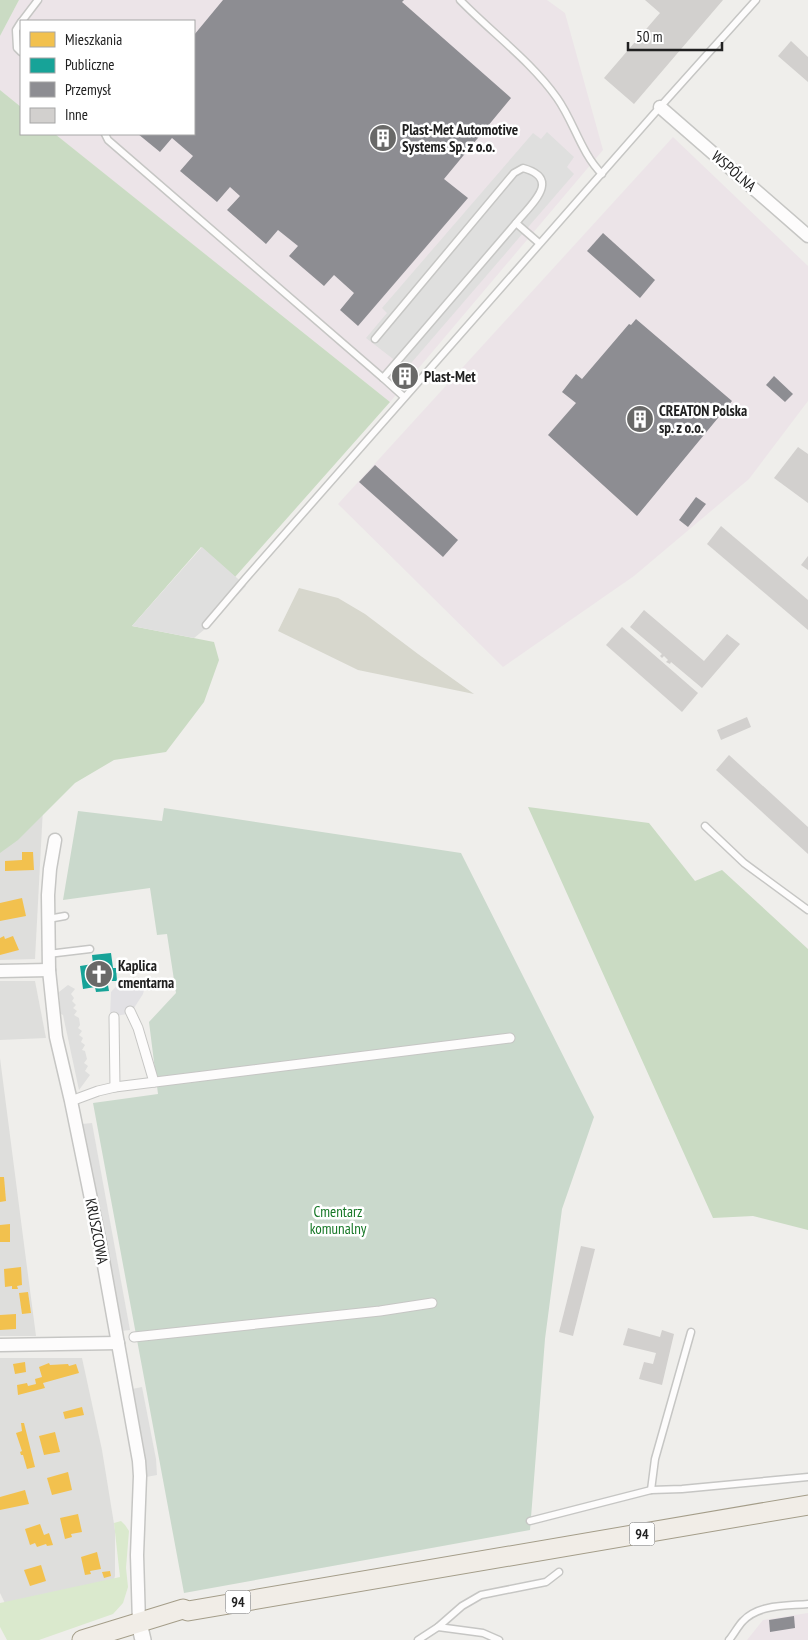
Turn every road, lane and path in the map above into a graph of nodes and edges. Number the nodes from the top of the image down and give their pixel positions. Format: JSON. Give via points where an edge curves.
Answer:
{"nodes":[{"id":1,"x":38,"y":0,"type":"edge"},
{"id":2,"x":460,"y":0,"type":"edge"},
{"id":3,"x":756,"y":0,"type":"edge"},
{"id":4,"x":22,"y":20,"type":"edge"},
{"id":5,"x":20,"y":23,"type":"edge"},
{"id":6,"x":20,"y":51,"type":"edge"},
{"id":7,"x":660,"y":107,"type":"junction"},
{"id":8,"x":106,"y":135,"type":"edge"},
{"id":9,"x":602,"y":174,"type":"junction"},
{"id":10,"x":516,"y":223,"type":"junction"},
{"id":11,"x":808,"y":236,"type":"edge"},
{"id":12,"x":539,"y":243,"type":"junction"},
{"id":13,"x":375,"y":339,"type":"dead end"},
{"id":14,"x":382,"y":378,"type":"junction"},
{"id":15,"x":404,"y":397,"type":"junction"},
{"id":16,"x":206,"y":625,"type":"dead end"},
{"id":17,"x":705,"y":826,"type":"dead end"},
{"id":18,"x":56,"y":840,"type":"dead end"},
{"id":19,"x":808,"y":910,"type":"edge"},
{"id":20,"x":65,"y":916,"type":"dead end"},
{"id":21,"x":48,"y":919,"type":"junction"},
{"id":22,"x":90,"y":949,"type":"dead end"},
{"id":23,"x":48,"y":954,"type":"junction"},
{"id":24,"x":48,"y":970,"type":"junction"},
{"id":25,"x":0,"y":971,"type":"edge"},
{"id":26,"x":130,"y":1011,"type":"dead end"},
{"id":27,"x":114,"y":1018,"type":"dead end"},
{"id":28,"x":510,"y":1038,"type":"dead end"},
{"id":29,"x":154,"y":1082,"type":"junction"},
{"id":30,"x":115,"y":1087,"type":"junction"},
{"id":31,"x":71,"y":1100,"type":"junction"},
{"id":32,"x":432,"y":1303,"type":"dead end"},
{"id":33,"x":691,"y":1332,"type":"dead end"},
{"id":34,"x":134,"y":1337,"type":"dead end"},
{"id":35,"x":118,"y":1343,"type":"junction"},
{"id":36,"x":0,"y":1345,"type":"edge"},
{"id":37,"x":808,"y":1477,"type":"edge"},
{"id":38,"x":652,"y":1490,"type":"junction"},
{"id":39,"x":808,"y":1505,"type":"edge"},
{"id":40,"x":530,"y":1521,"type":"dead end"},
{"id":41,"x":559,"y":1572,"type":"dead end"},
{"id":42,"x":808,"y":1604,"type":"edge"},
{"id":43,"x":438,"y":1627,"type":"junction"},
{"id":44,"x":141,"y":1632,"type":"edge"},
{"id":45,"x":82,"y":1640,"type":"edge"},
{"id":46,"x":418,"y":1640,"type":"edge"},
{"id":47,"x":499,"y":1640,"type":"edge"},
{"id":48,"x":729,"y":1640,"type":"edge"}],
"edges":[{"from":1,"to":4,"type":"lane"},
{"from":2,"to":9,"type":"lane","via":[[517,54],[557,98],[587,155]]},
{"from":3,"to":7,"type":"lane"},
{"from":5,"to":6,"type":"lane","via":[[16,30]]},
{"from":7,"to":9,"type":"lane"},
{"from":7,"to":11,"type":"street","name":"WSPÓLNA"},
{"from":8,"to":14,"type":"lane"},
{"from":9,"to":12,"type":"lane"},
{"from":10,"to":12,"type":"lane"},
{"from":10,"to":13,"type":"lane","via":[[541,192],[539,177],[523,168],[514,173]]},
{"from":10,"to":14,"type":"lane"},
{"from":12,"to":15,"type":"lane"},
{"from":14,"to":15,"type":"lane"},
{"from":15,"to":16,"type":"lane"},
{"from":17,"to":19,"type":"lane","via":[[744,863]]},
{"from":18,"to":21,"type":"street","name":"KRUSZCOWA","via":[[49,877]]},
{"from":20,"to":21,"type":"lane"},
{"from":21,"to":23,"type":"street","name":"KRUSZCOWA"},
{"from":22,"to":23,"type":"lane"},
{"from":23,"to":24,"type":"street","name":"KRUSZCOWA"},
{"from":24,"to":25,"type":"street"},
{"from":24,"to":31,"type":"street","name":"KRUSZCOWA","via":[[56,1037]]},
{"from":26,"to":29,"type":"street"},
{"from":27,"to":30,"type":"street"},
{"from":28,"to":29,"type":"street"},
{"from":29,"to":30,"type":"street"},
{"from":30,"to":31,"type":"street"},
{"from":31,"to":35,"type":"street","name":"KRUSZCOWA"},
{"from":32,"to":34,"type":"street"},
{"from":33,"to":38,"type":"lane","via":[[654,1459]]},
{"from":35,"to":36,"type":"street"},
{"from":35,"to":44,"type":"street","name":"KRUSZCOWA","via":[[140,1468],[137,1555]]},
{"from":37,"to":38,"type":"lane"},
{"from":38,"to":40,"type":"lane"},
{"from":39,"to":44,"type":"main road","number":"94","via":[[188,1611],[182,1608]]},
{"from":41,"to":43,"type":"lane","via":[[546,1582],[481,1595],[462,1606]]},
{"from":42,"to":48,"type":"lane","via":[[754,1612]]},
{"from":43,"to":46,"type":"lane"},
{"from":43,"to":47,"type":"lane","via":[[483,1633]]},
{"from":44,"to":45,"type":"main road","number":"94","via":[[110,1630]]}]}
